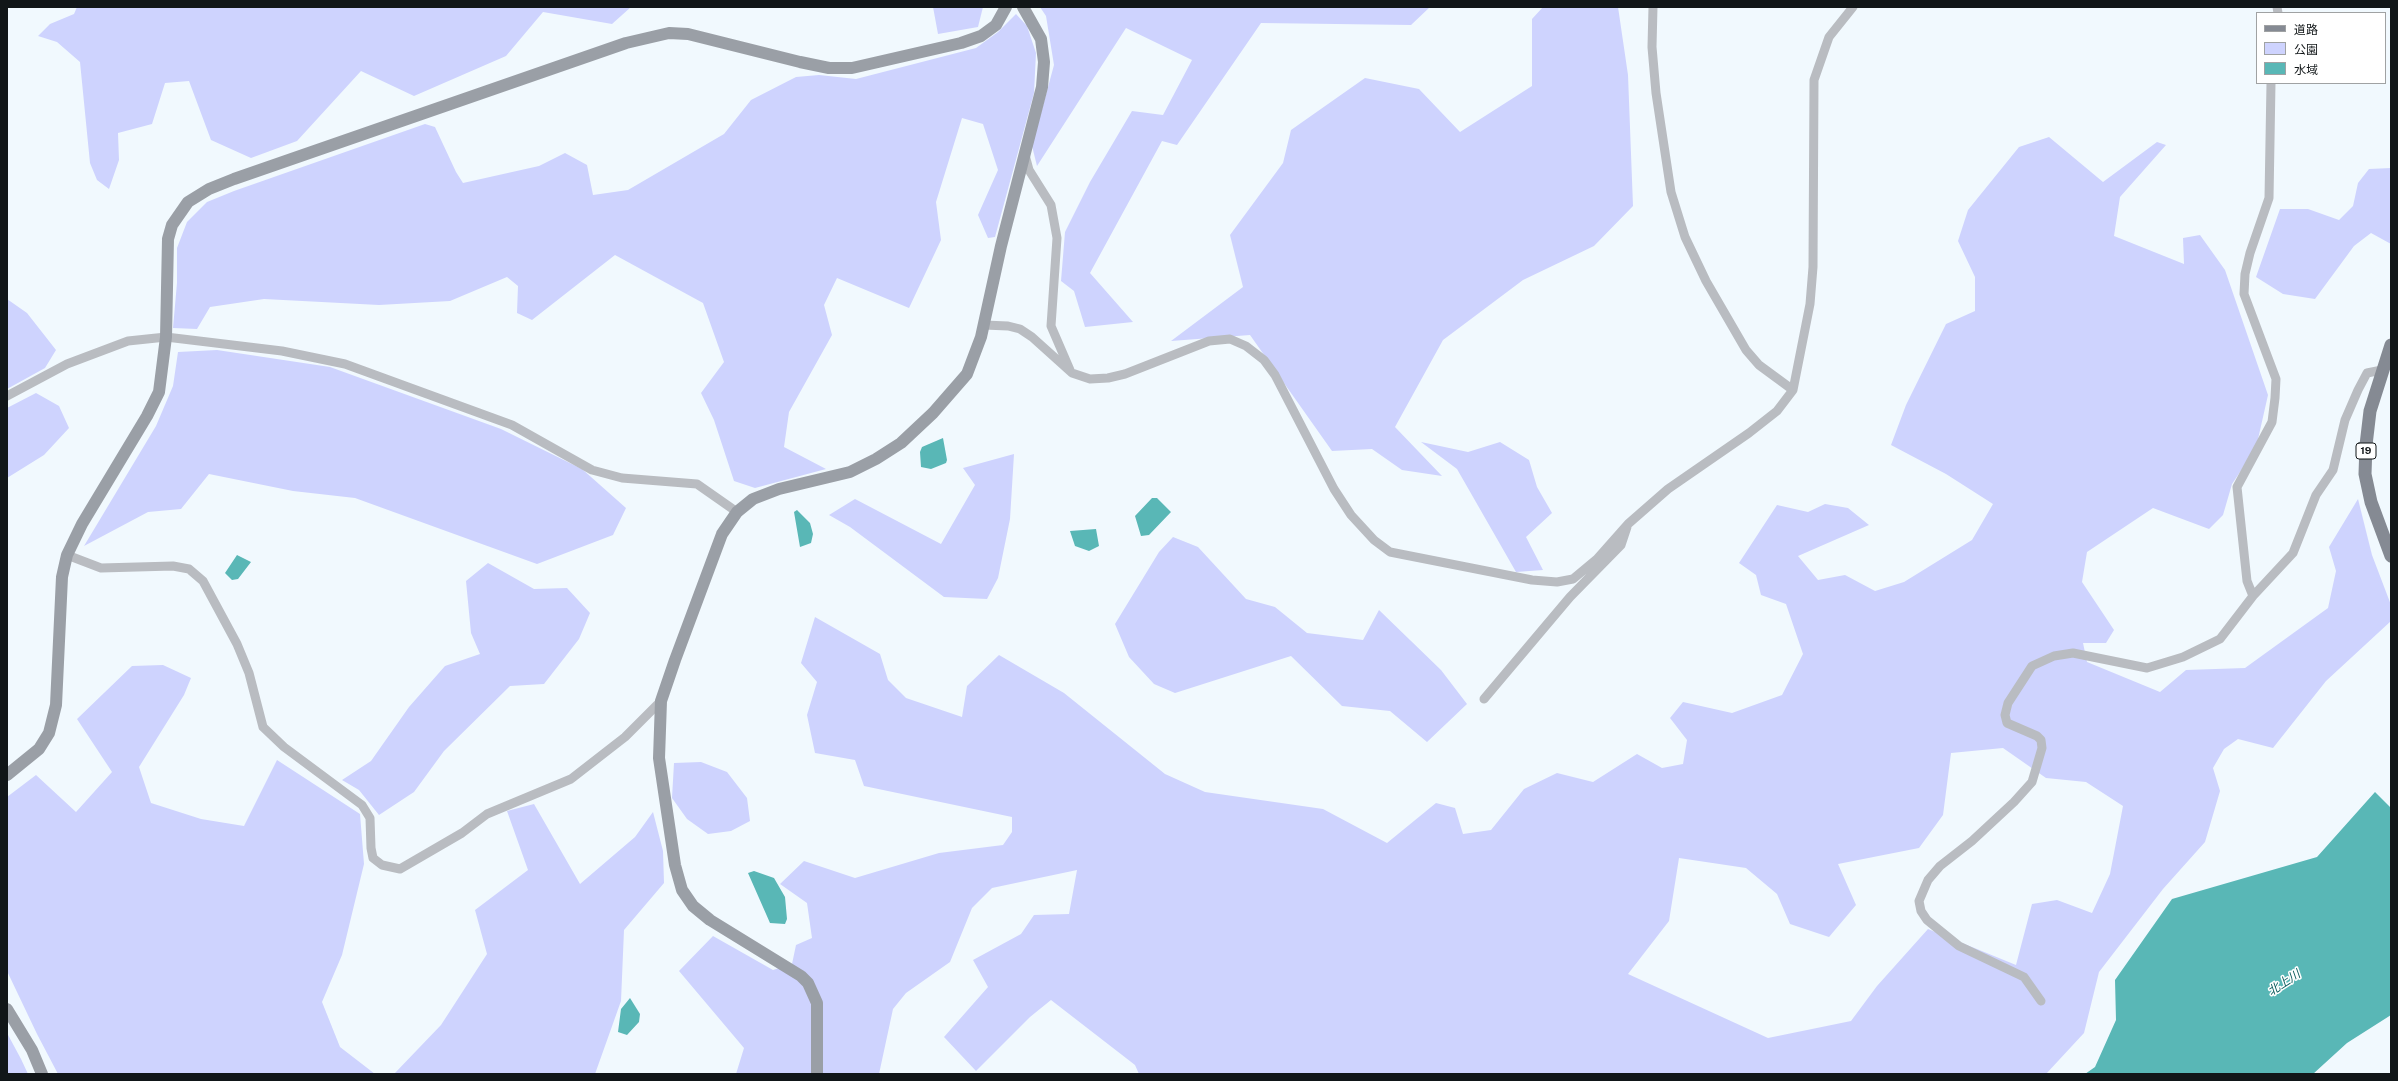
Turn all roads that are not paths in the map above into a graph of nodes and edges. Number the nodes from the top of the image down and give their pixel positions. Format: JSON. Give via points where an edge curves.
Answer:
{"nodes":[{"id":1,"x":1006,"y":7,"type":"edge"},
{"id":2,"x":1023,"y":7,"type":"edge"},
{"id":3,"x":1653,"y":7,"type":"edge"},
{"id":4,"x":1853,"y":7,"type":"edge"},
{"id":5,"x":2271,"y":84,"type":"edge"},
{"id":6,"x":1025,"y":155,"type":"junction"},
{"id":7,"x":984,"y":325,"type":"junction"},
{"id":8,"x":166,"y":336,"type":"junction"},
{"id":9,"x":2391,"y":345,"type":"edge"},
{"id":10,"x":2382,"y":370,"type":"junction"},
{"id":11,"x":1072,"y":373,"type":"junction"},
{"id":12,"x":1793,"y":390,"type":"junction"},
{"id":13,"x":7,"y":396,"type":"edge"},
{"id":14,"x":737,"y":512,"type":"junction"},
{"id":15,"x":1628,"y":524,"type":"junction"},
{"id":16,"x":68,"y":555,"type":"junction"},
{"id":17,"x":2391,"y":556,"type":"edge"},
{"id":18,"x":2253,"y":596,"type":"junction"},
{"id":19,"x":1484,"y":699,"type":"dead end"},
{"id":20,"x":661,"y":701,"type":"junction"},
{"id":21,"x":7,"y":775,"type":"edge"},
{"id":22,"x":2041,"y":1001,"type":"dead end"},
{"id":23,"x":7,"y":1009,"type":"edge"},
{"id":24,"x":42,"y":1074,"type":"edge"},
{"id":25,"x":817,"y":1074,"type":"edge"}],
"edges":[{"from":1,"to":8,"type":"street","via":[[996,25],[981,36],[852,68],[829,68],[800,62],[688,34],[662,35],[626,43],[209,189],[188,202],[172,225],[168,239]]},
{"from":2,"to":6,"type":"street","via":[[1041,39],[1044,62],[1042,87]]},
{"from":3,"to":12,"type":"street","via":[[1652,47],[1656,93],[1671,192],[1685,237],[1706,281],[1746,350],[1759,365]]},
{"from":4,"to":12,"type":"street","via":[[1829,37],[1814,80],[1813,267],[1810,304]]},
{"from":5,"to":18,"type":"street","via":[[2269,198],[2250,253],[2244,294],[2276,379],[2275,398],[2272,422],[2237,487],[2247,581]]},
{"from":6,"to":7,"type":"street"},
{"from":6,"to":11,"type":"street","via":[[1029,170],[1051,205],[1057,238],[1051,326]]},
{"from":7,"to":11,"type":"street","via":[[1008,326],[1020,330],[1032,337]]},
{"from":7,"to":14,"type":"street","via":[[967,374],[933,413],[901,443],[876,460],[850,472],[779,489],[753,499]]},
{"from":8,"to":13,"type":"street","via":[[121,343],[67,364]]},
{"from":8,"to":14,"type":"street","via":[[282,351],[345,364],[512,425],[592,470],[622,478],[697,484]]},
{"from":8,"to":16,"type":"street","via":[[159,392],[82,524]]},
{"from":9,"to":10,"type":"main road","number":"19"},
{"from":10,"to":17,"type":"main road","number":"19","via":[[2370,411],[2366,474],[2372,502]]},
{"from":10,"to":18,"type":"street","via":[[2367,373],[2358,390],[2345,420],[2333,470],[2316,495],[2292,553]]},
{"from":11,"to":15,"type":"street","via":[[1090,379],[1108,378],[1209,342],[1230,339],[1246,346],[1264,360],[1275,375],[1334,489],[1351,515],[1374,540],[1390,552],[1403,556],[1532,580],[1557,582],[1573,579],[1597,559]]},
{"from":12,"to":15,"type":"street","via":[[1777,411],[1766,420],[1668,489]]},
{"from":14,"to":20,"type":"street","via":[[722,534]]},
{"from":15,"to":19,"type":"street","via":[[1621,545],[1570,597]]},
{"from":16,"to":20,"type":"street","via":[[101,568],[173,566],[189,570],[203,581],[237,644],[249,673],[263,726],[284,747],[362,805],[370,818],[374,858],[382,865],[400,869],[462,833],[487,814],[571,779],[625,737]]},
{"from":16,"to":21,"type":"street","via":[[62,577],[56,705],[49,734],[39,749]]},
{"from":18,"to":22,"type":"street","via":[[2220,639],[2183,657],[2147,668],[2073,653],[2054,656],[2032,666],[2008,703],[2005,715],[2007,723],[2041,740],[2042,748],[2032,782],[1972,842],[1940,866],[1928,880],[1919,901],[1921,911],[1927,920],[1959,946],[2024,977]]},
{"from":20,"to":25,"type":"street","via":[[659,758],[675,866],[682,890],[693,906],[710,920],[801,976],[808,983],[817,1003]]},
{"from":23,"to":24,"type":"street","via":[[32,1050]]}]}
